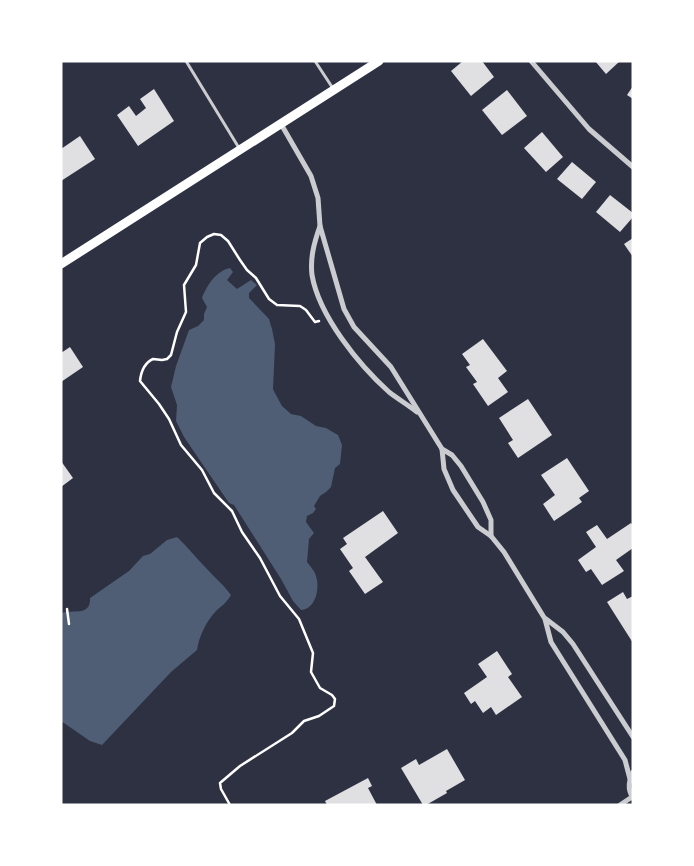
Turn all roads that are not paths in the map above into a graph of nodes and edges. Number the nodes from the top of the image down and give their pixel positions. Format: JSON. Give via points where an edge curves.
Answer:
{"nodes":[{"id":1,"x":186,"y":61,"type":"edge"},
{"id":2,"x":315,"y":61,"type":"edge"},
{"id":3,"x":379,"y":61,"type":"edge"},
{"id":4,"x":530,"y":61,"type":"edge"},
{"id":5,"x":334,"y":90,"type":"junction"},
{"id":6,"x":282,"y":124,"type":"junction"},
{"id":7,"x":241,"y":150,"type":"junction"},
{"id":8,"x":633,"y":167,"type":"edge"},
{"id":9,"x":320,"y":226,"type":"junction"},
{"id":10,"x":61,"y":264,"type":"edge"},
{"id":11,"x":420,"y":414,"type":"junction"},
{"id":12,"x":442,"y":449,"type":"junction"},
{"id":13,"x":491,"y":536,"type":"junction"},
{"id":14,"x":545,"y":619,"type":"junction"},
{"id":15,"x":633,"y":737,"type":"edge"},
{"id":16,"x":633,"y":772,"type":"edge"},
{"id":17,"x":630,"y":779,"type":"junction"},
{"id":18,"x":632,"y":797,"type":"edge"},
{"id":19,"x":620,"y":805,"type":"edge"}],
"edges":[{"from":1,"to":7,"type":"lane"},
{"from":2,"to":5,"type":"lane"},
{"from":3,"to":5,"type":"main road"},
{"from":4,"to":8,"type":"street","via":[[589,129]]},
{"from":5,"to":6,"type":"main road"},
{"from":6,"to":7,"type":"main road"},
{"from":6,"to":9,"type":"street","via":[[311,176],[318,198]]},
{"from":7,"to":10,"type":"main road"},
{"from":9,"to":11,"type":"street","via":[[344,309],[354,327],[390,367]]},
{"from":9,"to":11,"type":"street","via":[[312,250],[312,274],[317,295],[335,328],[358,359],[389,392]]},
{"from":11,"to":12,"type":"street"},
{"from":12,"to":13,"type":"street","via":[[444,469],[453,490],[478,527]]},
{"from":12,"to":13,"type":"street","via":[[461,466],[483,502],[491,520]]},
{"from":13,"to":14,"type":"street"},
{"from":14,"to":15,"type":"street","via":[[573,644]]},
{"from":14,"to":17,"type":"street","via":[[552,642],[625,760]]},
{"from":16,"to":17,"type":"street"},
{"from":17,"to":18,"type":"street"},
{"from":18,"to":19,"type":"street"}]}
